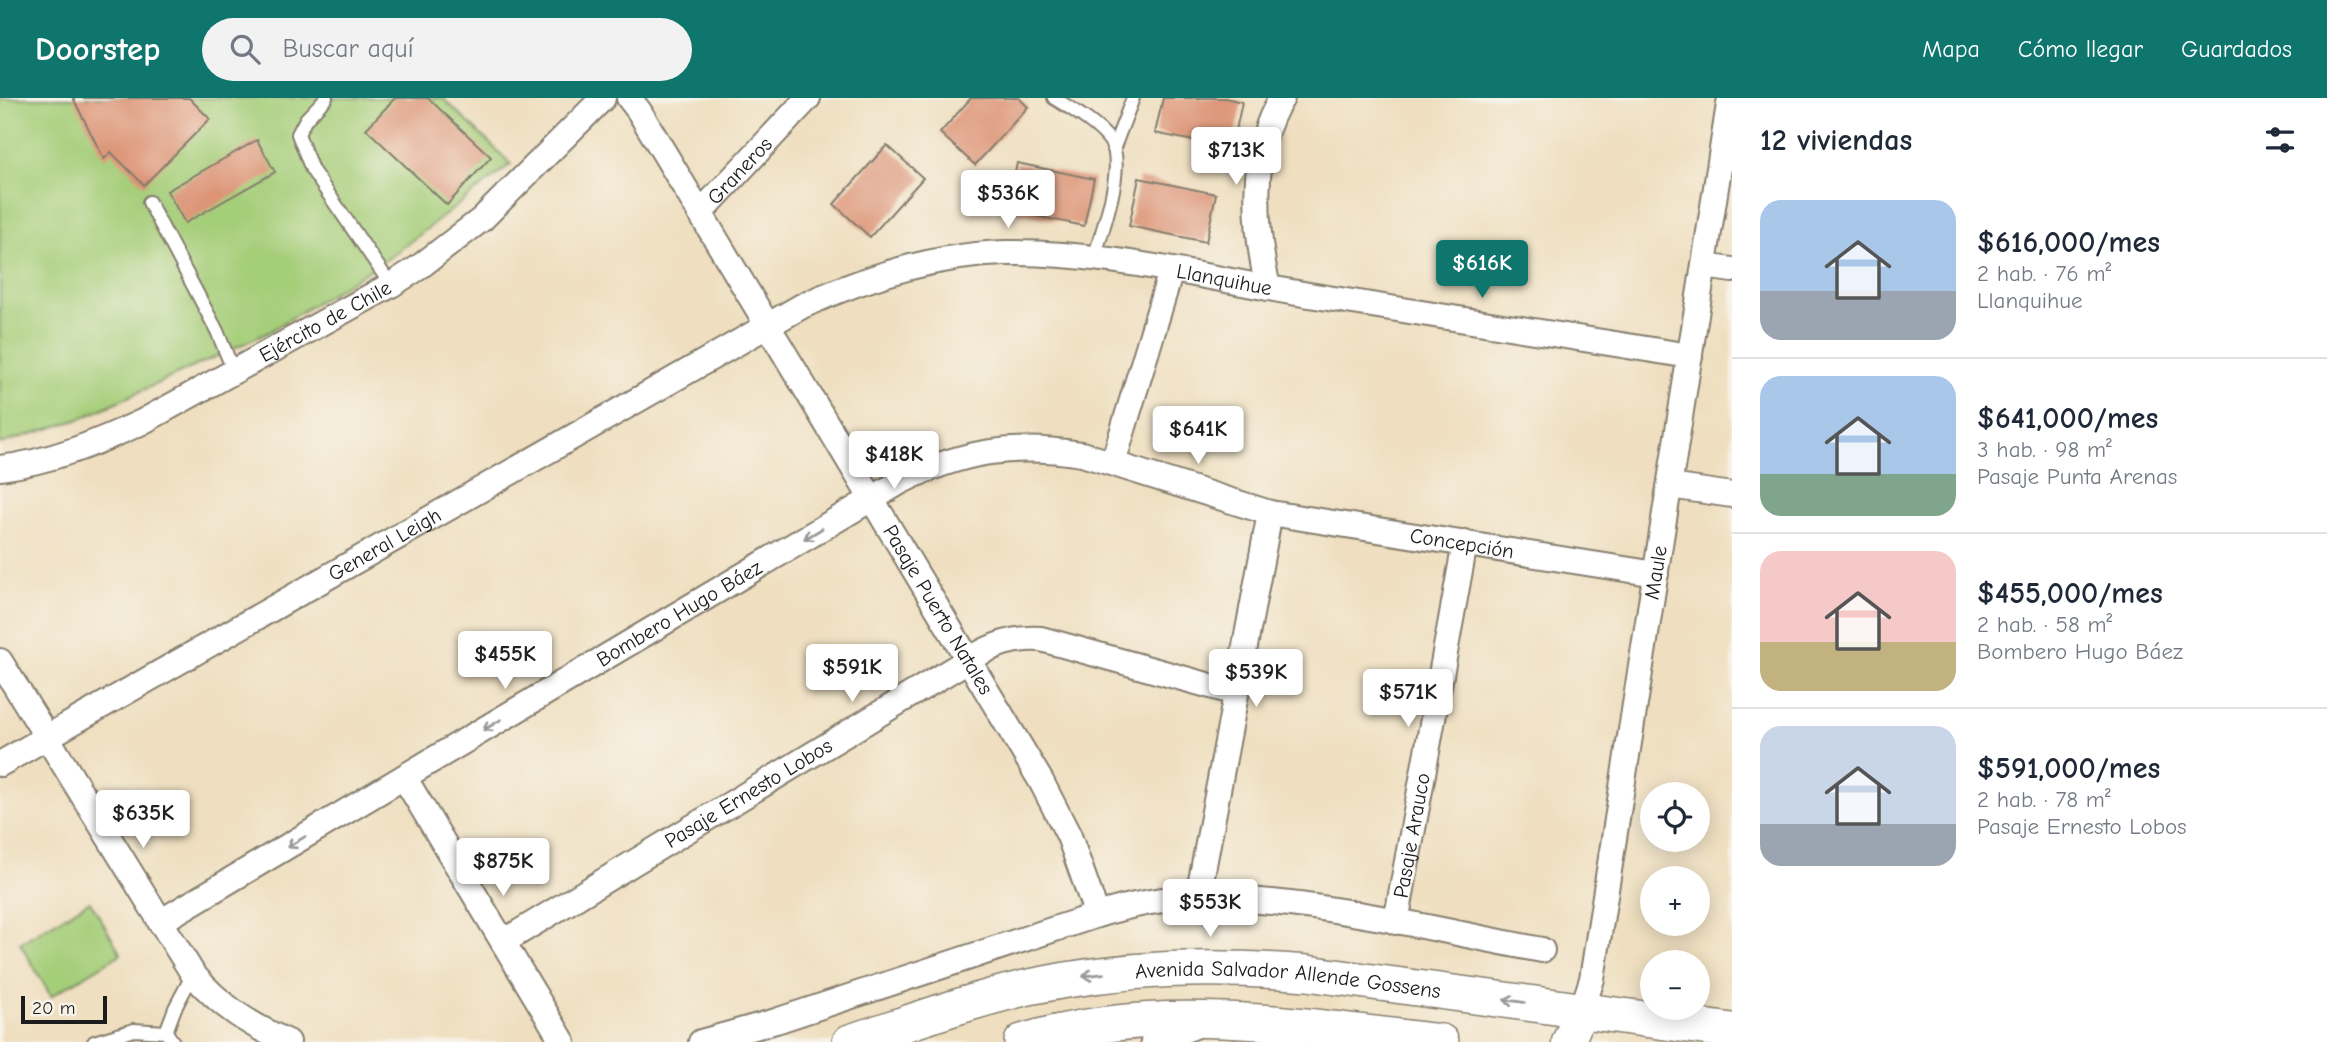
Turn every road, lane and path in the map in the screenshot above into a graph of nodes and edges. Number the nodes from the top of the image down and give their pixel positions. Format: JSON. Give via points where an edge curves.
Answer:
{"nodes":[{"id":1,"x":326,"y":98,"type":"edge"},
{"id":2,"x":603,"y":98,"type":"edge"},
{"id":3,"x":629,"y":98,"type":"edge"},
{"id":4,"x":808,"y":98,"type":"edge"},
{"id":5,"x":1054,"y":98,"type":"edge"},
{"id":6,"x":1133,"y":98,"type":"edge"},
{"id":7,"x":1730,"y":98,"type":"edge"},
{"id":8,"x":1275,"y":99,"type":"edge"},
{"id":9,"x":1114,"y":147,"type":"junction"},
{"id":10,"x":149,"y":202,"type":"dead end"},
{"id":11,"x":700,"y":213,"type":"junction"},
{"id":12,"x":1094,"y":258,"type":"junction"},
{"id":13,"x":1704,"y":266,"type":"junction"},
{"id":14,"x":1732,"y":270,"type":"edge"},
{"id":15,"x":1171,"y":271,"type":"junction"},
{"id":16,"x":391,"y":285,"type":"junction"},
{"id":17,"x":1268,"y":288,"type":"junction"},
{"id":18,"x":767,"y":325,"type":"junction"},
{"id":19,"x":1690,"y":356,"type":"junction"},
{"id":20,"x":234,"y":372,"type":"junction"},
{"id":21,"x":1113,"y":463,"type":"junction"},
{"id":22,"x":0,"y":468,"type":"edge"},
{"id":23,"x":1670,"y":486,"type":"junction"},
{"id":24,"x":1732,"y":495,"type":"edge"},
{"id":25,"x":872,"y":499,"type":"junction"},
{"id":26,"x":1270,"y":513,"type":"junction"},
{"id":27,"x":1465,"y":543,"type":"junction"},
{"id":28,"x":1656,"y":574,"type":"junction"},
{"id":29,"x":968,"y":660,"type":"junction"},
{"id":30,"x":0,"y":661,"type":"edge"},
{"id":31,"x":1236,"y":693,"type":"junction"},
{"id":32,"x":47,"y":737,"type":"junction"},
{"id":33,"x":0,"y":764,"type":"edge"},
{"id":34,"x":404,"y":778,"type":"junction"},
{"id":35,"x":1198,"y":897,"type":"junction"},
{"id":36,"x":1097,"y":915,"type":"junction"},
{"id":37,"x":160,"y":922,"type":"junction"},
{"id":38,"x":1396,"y":922,"type":"junction"},
{"id":39,"x":503,"y":942,"type":"junction"},
{"id":40,"x":1542,"y":950,"type":"dead end"},
{"id":41,"x":193,"y":974,"type":"junction"},
{"id":42,"x":1582,"y":1010,"type":"junction"},
{"id":43,"x":1215,"y":1018,"type":"junction"},
{"id":44,"x":780,"y":1031,"type":"edge"},
{"id":45,"x":1732,"y":1031,"type":"edge"},
{"id":46,"x":169,"y":1037,"type":"edge"},
{"id":47,"x":94,"y":1042,"type":"edge"},
{"id":48,"x":288,"y":1042,"type":"edge"},
{"id":49,"x":563,"y":1042,"type":"edge"},
{"id":50,"x":701,"y":1042,"type":"edge"},
{"id":51,"x":849,"y":1042,"type":"edge"},
{"id":52,"x":1022,"y":1042,"type":"edge"},
{"id":53,"x":1153,"y":1042,"type":"edge"},
{"id":54,"x":1441,"y":1042,"type":"edge"},
{"id":55,"x":1568,"y":1042,"type":"edge"}],
"edges":[{"from":1,"to":16,"type":"lane","via":[[298,134],[312,170]]},
{"from":2,"to":16,"type":"street","name":"Ejército de Chile","via":[[482,219]]},
{"from":3,"to":11,"type":"street","name":"Pasaje Puerto Natales"},
{"from":4,"to":11,"type":"street","name":"Graneros"},
{"from":5,"to":9,"type":"lane","via":[[1104,134]]},
{"from":6,"to":9,"type":"lane"},
{"from":7,"to":13,"type":"street","name":"Maule"},
{"from":8,"to":17,"type":"street","via":[[1259,177],[1258,231]]},
{"from":9,"to":12,"type":"lane","via":[[1118,165]]},
{"from":10,"to":20,"type":"lane"},
{"from":11,"to":18,"type":"street","name":"Pasaje Puerto Natales"},
{"from":12,"to":15,"type":"street","name":"Llanquihue"},
{"from":12,"to":18,"type":"street","name":"Llanquihue","via":[[1003,253],[913,266],[838,290]]},
{"from":13,"to":14,"type":"street"},
{"from":13,"to":19,"type":"street","name":"Maule"},
{"from":15,"to":17,"type":"street","name":"Llanquihue"},
{"from":15,"to":21,"type":"street"},
{"from":16,"to":20,"type":"street","name":"Ejército de Chile"},
{"from":17,"to":19,"type":"street","name":"Llanquihue"},
{"from":18,"to":25,"type":"street","name":"Pasaje Puerto Natales"},
{"from":18,"to":32,"type":"street","name":"General Leigh"},
{"from":19,"to":23,"type":"street","name":"Maule"},
{"from":20,"to":22,"type":"street","name":"Ejército de Chile","via":[[102,441],[60,456]]},
{"from":21,"to":25,"type":"street","name":"Bombero Hugo Báez","via":[[1051,449],[988,451],[928,468]]},
{"from":21,"to":26,"type":"street","name":"Concepción"},
{"from":23,"to":24,"type":"street"},
{"from":23,"to":28,"type":"street","name":"Maule"},
{"from":25,"to":29,"type":"street","name":"Pasaje Puerto Natales"},
{"from":25,"to":34,"type":"street","name":"Bombero Hugo Báez","one_way":true},
{"from":26,"to":27,"type":"street","name":"Concepción"},
{"from":26,"to":31,"type":"street"},
{"from":27,"to":28,"type":"street","name":"Concepción"},
{"from":27,"to":38,"type":"street","name":"Pasaje Arauco"},
{"from":28,"to":42,"type":"street","name":"Maule","via":[[1592,979]]},
{"from":29,"to":31,"type":"street","name":"Pasaje Ernesto Lobos","via":[[1006,640],[1041,639]]},
{"from":29,"to":36,"type":"street","name":"Pasaje Puerto Natales","via":[[1056,808]]},
{"from":29,"to":39,"type":"street","name":"Pasaje Ernesto Lobos"},
{"from":30,"to":32,"type":"street"},
{"from":31,"to":35,"type":"street"},
{"from":32,"to":33,"type":"street","name":"General Leigh"},
{"from":32,"to":37,"type":"street"},
{"from":34,"to":37,"type":"street","name":"Bombero Hugo Báez","one_way":true},
{"from":34,"to":39,"type":"street"},
{"from":35,"to":36,"type":"street","via":[[1141,903]]},
{"from":35,"to":38,"type":"street","via":[[1288,904]]},
{"from":36,"to":44,"type":"street"},
{"from":37,"to":41,"type":"street"},
{"from":38,"to":40,"type":"street"},
{"from":39,"to":49,"type":"street"},
{"from":41,"to":46,"type":"lane","via":[[175,1007]]},
{"from":41,"to":48,"type":"street","via":[[236,1015]]},
{"from":42,"to":45,"type":"main road","name":"Avenida Salvador Allende Gossens"},
{"from":42,"to":51,"type":"main road","name":"Avenida Salvador Allende Gossens","one_way":true,"via":[[1307,973],[1189,967],[1028,987]]},
{"from":42,"to":55,"type":"street","name":"Maule"},
{"from":43,"to":52,"type":"main road","name":"Avenida Salvador Allende Gossens","via":[[1117,1024]]},
{"from":43,"to":53,"type":"street","name":"Avenida Salvador Allende Gossens"},
{"from":43,"to":54,"type":"main road","name":"Avenida Salvador Allende Gossens"},
{"from":44,"to":50,"type":"street"},
{"from":46,"to":47,"type":"lane","via":[[134,1030]]}]}
